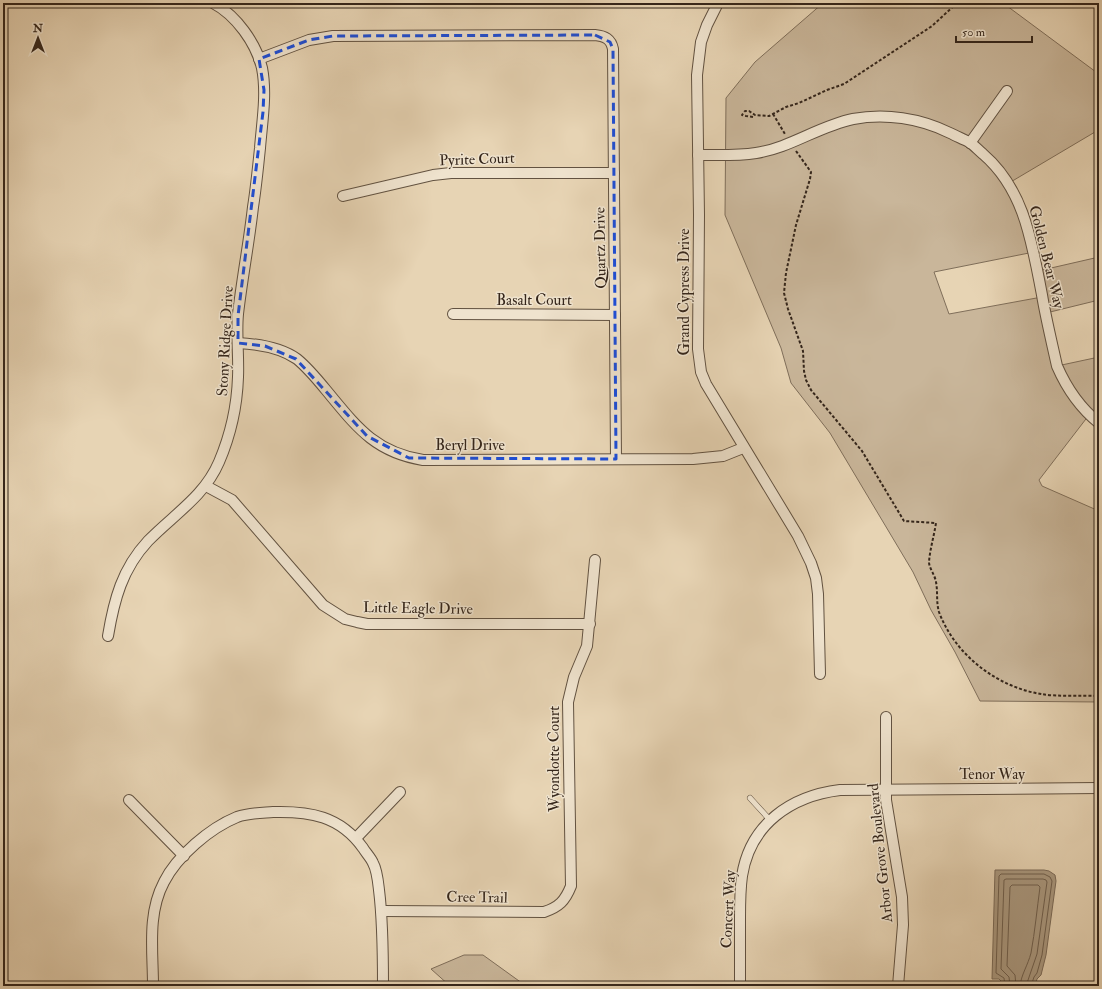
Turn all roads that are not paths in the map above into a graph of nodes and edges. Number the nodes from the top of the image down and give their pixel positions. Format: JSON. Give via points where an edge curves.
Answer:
{"nodes":[{"id":1,"x":213,"y":3,"type":"edge"},
{"id":2,"x":718,"y":3,"type":"edge"},
{"id":3,"x":259,"y":59,"type":"junction"},
{"id":4,"x":1007,"y":91,"type":"dead end"},
{"id":5,"x":970,"y":143,"type":"junction"},
{"id":6,"x":698,"y":155,"type":"junction"},
{"id":7,"x":614,"y":173,"type":"junction"},
{"id":8,"x":343,"y":196,"type":"dead end"},
{"id":9,"x":453,"y":314,"type":"dead end"},
{"id":10,"x":615,"y":315,"type":"junction"},
{"id":11,"x":238,"y":343,"type":"junction"},
{"id":12,"x":1099,"y":422,"type":"edge"},
{"id":13,"x":744,"y":448,"type":"junction"},
{"id":14,"x":616,"y":459,"type":"junction"},
{"id":15,"x":206,"y":486,"type":"junction"},
{"id":16,"x":595,"y":560,"type":"dead end"},
{"id":17,"x":590,"y":624,"type":"junction"},
{"id":18,"x":108,"y":636,"type":"dead end"},
{"id":19,"x":820,"y":674,"type":"dead end"},
{"id":20,"x":886,"y":717,"type":"dead end"},
{"id":21,"x":1099,"y":788,"type":"edge"},
{"id":22,"x":886,"y":790,"type":"junction"},
{"id":23,"x":400,"y":792,"type":"dead end"},
{"id":24,"x":750,"y":798,"type":"dead end"},
{"id":25,"x":129,"y":800,"type":"dead end"},
{"id":26,"x":770,"y":820,"type":"junction"},
{"id":27,"x":356,"y":838,"type":"junction"},
{"id":28,"x":184,"y":856,"type":"junction"},
{"id":29,"x":567,"y":897,"type":"joint"},
{"id":30,"x":382,"y":911,"type":"junction"},
{"id":31,"x":153,"y":986,"type":"edge"},
{"id":32,"x":383,"y":986,"type":"edge"},
{"id":33,"x":740,"y":986,"type":"edge"},
{"id":34,"x":898,"y":986,"type":"edge"}],
"edges":[{"from":1,"to":3,"type":"street","name":"Stony Ridge Drive","via":[[240,27]]},
{"from":2,"to":6,"type":"street","name":"Grand Cypress Drive","via":[[701,42],[698,60]]},
{"from":3,"to":7,"type":"street","name":"Quartz Drive","via":[[309,40],[333,36],[595,35],[607,38],[613,50]]},
{"from":3,"to":11,"type":"street","name":"Stony Ridge Drive","via":[[264,90],[263,112],[254,206],[238,316]]},
{"from":4,"to":5,"type":"street"},
{"from":5,"to":6,"type":"street","name":"Golden Bear Way","via":[[925,122],[893,117],[853,119],[756,153]]},
{"from":5,"to":12,"type":"street","name":"Golden Bear Way","via":[[1000,170],[1019,203],[1034,252],[1057,366],[1064,383],[1078,404]]},
{"from":6,"to":13,"type":"street","name":"Grand Cypress Drive","via":[[699,360],[706,384]]},
{"from":7,"to":8,"type":"street","name":"Pyrite Court","via":[[451,173]]},
{"from":7,"to":10,"type":"street","name":"Quartz Drive"},
{"from":9,"to":10,"type":"street","name":"Basalt Court"},
{"from":10,"to":14,"type":"street","name":"Quartz Drive"},
{"from":11,"to":14,"type":"street","name":"Beryl Drive","via":[[266,346],[296,358],[367,436],[380,446],[409,458]]},
{"from":11,"to":15,"type":"street","name":"Stony Ridge Drive","via":[[235,414],[219,463]]},
{"from":13,"to":14,"type":"street","name":"Beryl Drive","via":[[723,456],[708,458]]},
{"from":13,"to":19,"type":"street","name":"Grand Cypress Drive","via":[[798,536],[811,563],[818,594]]},
{"from":15,"to":17,"type":"street","name":"Little Eagle Drive","via":[[232,500],[323,605],[344,618],[367,624]]},
{"from":15,"to":18,"type":"street","name":"Stony Ridge Drive","via":[[148,541],[135,557],[122,578]]},
{"from":16,"to":17,"type":"street","name":"Wyondotte Court"},
{"from":17,"to":29,"type":"street","name":"Wyondotte Court","via":[[587,646],[574,677],[568,702],[571,886]]},
{"from":20,"to":22,"type":"street","name":"Arbor Grove Boulevard"},
{"from":21,"to":22,"type":"street","name":"Tenor Way"},
{"from":22,"to":26,"type":"street","name":"Concert Way","via":[[825,792],[788,806]]},
{"from":22,"to":34,"type":"street","name":"Arbor Grove Boulevard","via":[[903,912]]},
{"from":23,"to":27,"type":"street"},
{"from":24,"to":26,"type":"lane"},
{"from":25,"to":28,"type":"street"},
{"from":26,"to":33,"type":"street","name":"Concert Way","via":[[753,842],[742,874]]},
{"from":27,"to":28,"type":"street","via":[[341,826],[319,816],[288,812],[256,813],[237,817],[220,825]]},
{"from":27,"to":30,"type":"street","via":[[374,864]]},
{"from":28,"to":31,"type":"street","via":[[171,869],[155,905]]},
{"from":29,"to":30,"type":"street","name":"Cree Trail","via":[[552,910],[544,912]]},
{"from":30,"to":32,"type":"street"}]}
